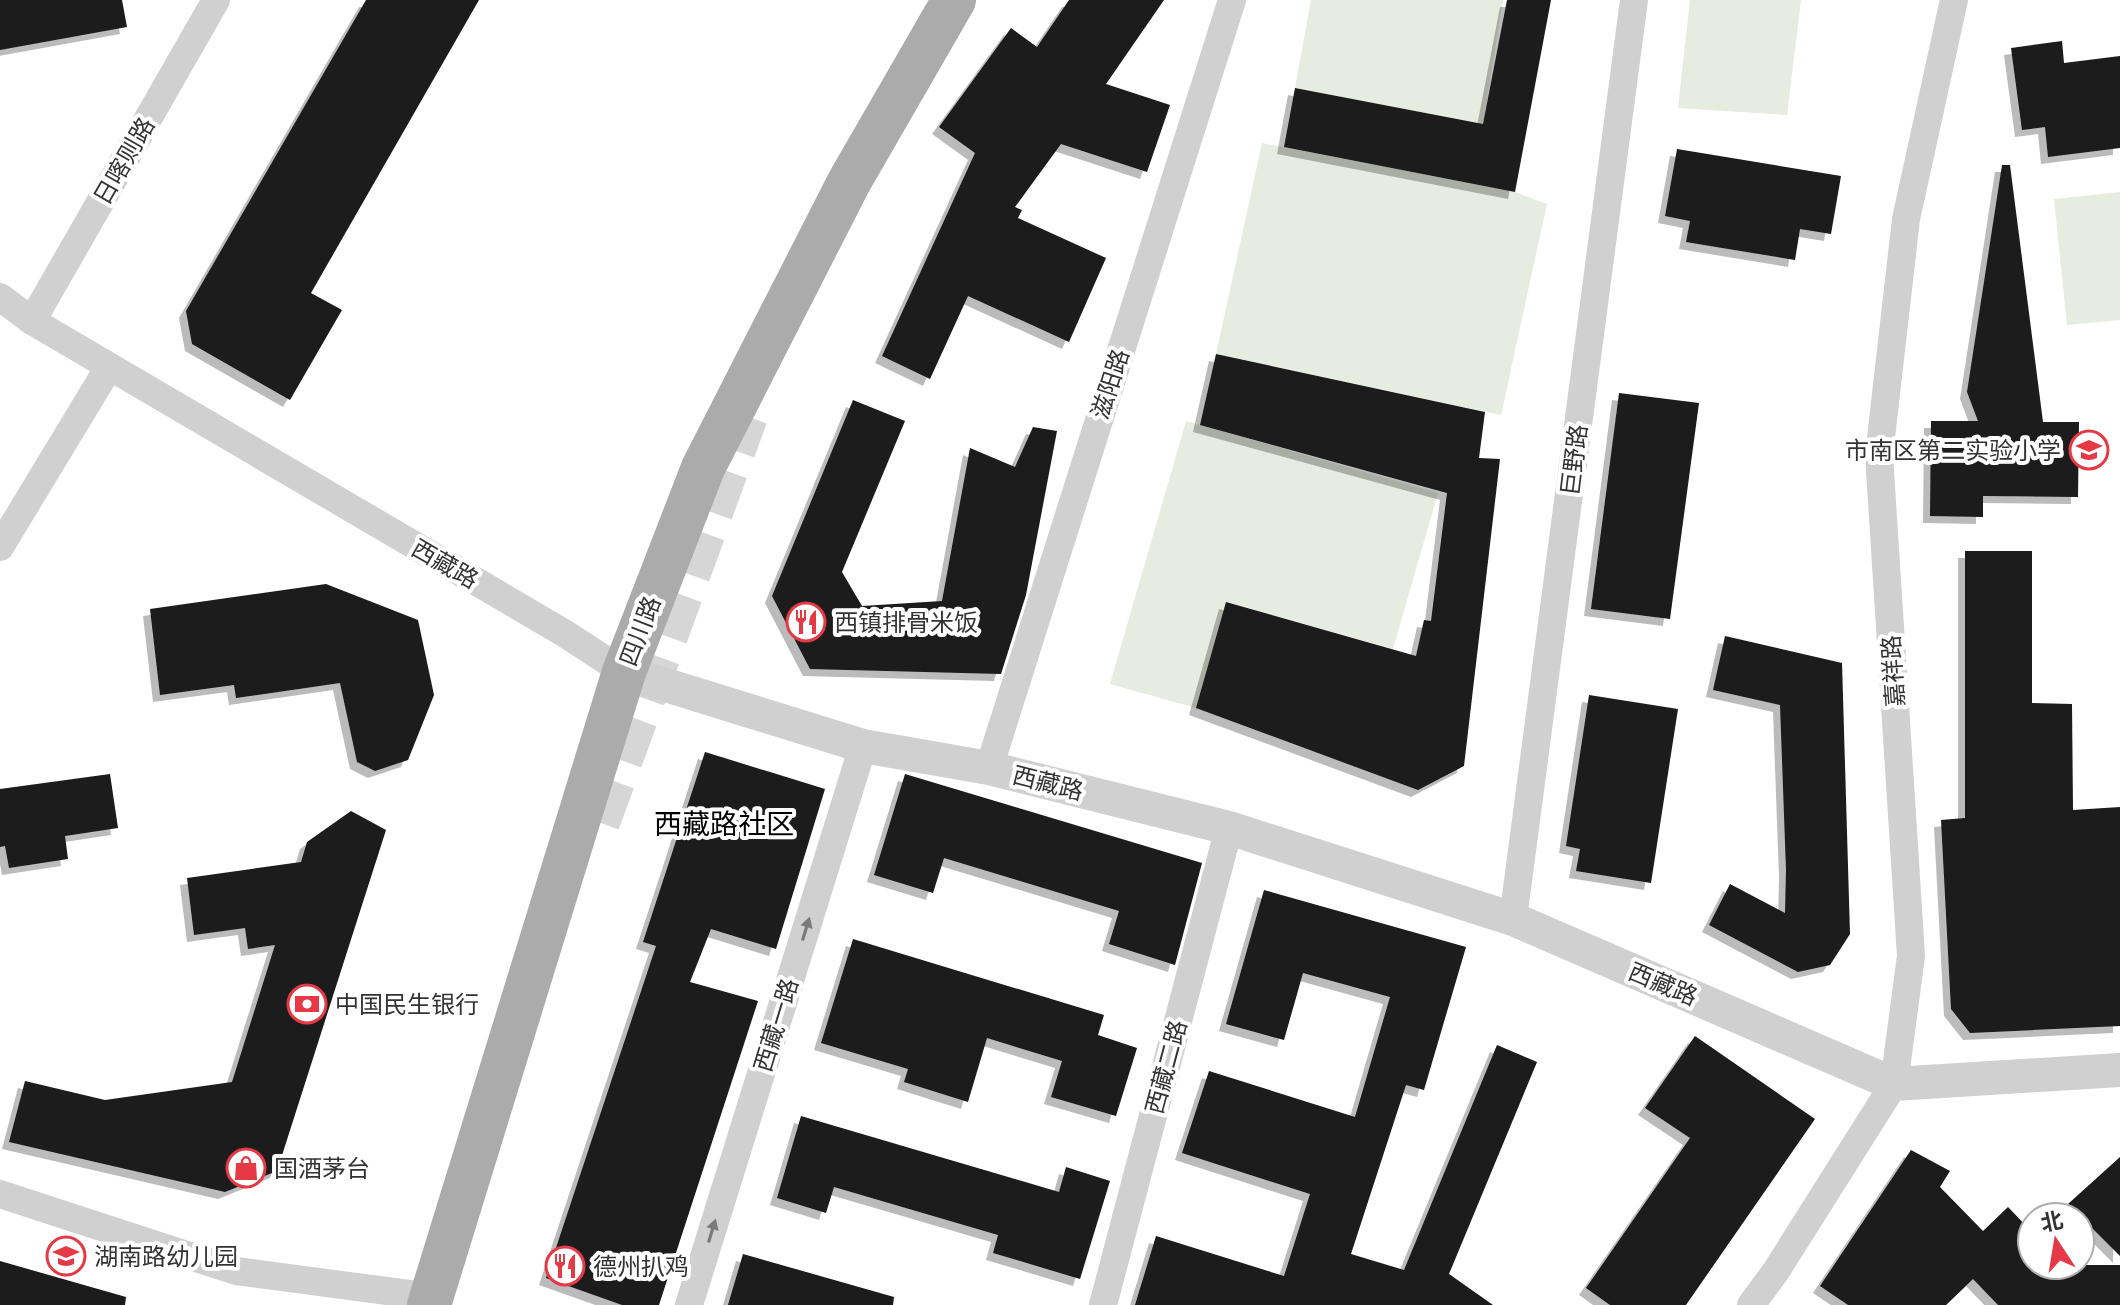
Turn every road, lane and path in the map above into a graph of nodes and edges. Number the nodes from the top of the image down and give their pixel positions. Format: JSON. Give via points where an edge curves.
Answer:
{"nodes":[{"id":1,"x":216,"y":0,"type":"edge"},
{"id":2,"x":954,"y":0,"type":"edge"},
{"id":3,"x":1232,"y":0,"type":"edge"},
{"id":4,"x":1634,"y":0,"type":"edge"},
{"id":5,"x":1954,"y":0,"type":"edge"},
{"id":6,"x":0,"y":297,"type":"edge"},
{"id":7,"x":32,"y":321,"type":"junction"},
{"id":8,"x":109,"y":367,"type":"junction"},
{"id":9,"x":0,"y":547,"type":"edge"},
{"id":10,"x":624,"y":672,"type":"junction"},
{"id":11,"x":863,"y":746,"type":"junction"},
{"id":12,"x":989,"y":768,"type":"junction"},
{"id":13,"x":1229,"y":828,"type":"junction"},
{"id":14,"x":1513,"y":919,"type":"junction"},
{"id":15,"x":2120,"y":1070,"type":"edge"},
{"id":16,"x":1894,"y":1084,"type":"junction"},
{"id":17,"x":0,"y":1194,"type":"edge"},
{"id":18,"x":439,"y":1302,"type":"edge"},
{"id":19,"x":689,"y":1305,"type":"edge"},
{"id":20,"x":1103,"y":1305,"type":"edge"},
{"id":21,"x":1751,"y":1305,"type":"edge"}],
"edges":[{"from":1,"to":7,"type":"street","name":"日喀则路"},
{"from":2,"to":10,"type":"main road","name":"四川路","via":[[849,182],[703,468]]},
{"from":3,"to":12,"type":"street","name":"滋阳路"},
{"from":4,"to":14,"type":"street","name":"巨野路"},
{"from":5,"to":16,"type":"street","name":"嘉祥路","via":[[1906,219],[1879,455],[1911,956]]},
{"from":6,"to":7,"type":"street","name":"西藏路"},
{"from":7,"to":8,"type":"street","name":"西藏路"},
{"from":8,"to":9,"type":"street"},
{"from":8,"to":10,"type":"street","name":"西藏路"},
{"from":10,"to":11,"type":"street","name":"西藏路"},
{"from":10,"to":18,"type":"main road","name":"四川路"},
{"from":11,"to":12,"type":"street","name":"西藏路"},
{"from":19,"to":11,"type":"street","name":"西藏一路","one_way":true},
{"from":12,"to":13,"type":"street","name":"西藏路"},
{"from":13,"to":14,"type":"street","name":"西藏路"},
{"from":13,"to":20,"type":"street","name":"西藏二路"},
{"from":14,"to":16,"type":"street","name":"西藏路"},
{"from":15,"to":16,"type":"street","name":"西藏路"},
{"from":16,"to":21,"type":"street","name":"嘉祥路"},
{"from":17,"to":18,"type":"street","via":[[236,1271]]}]}
